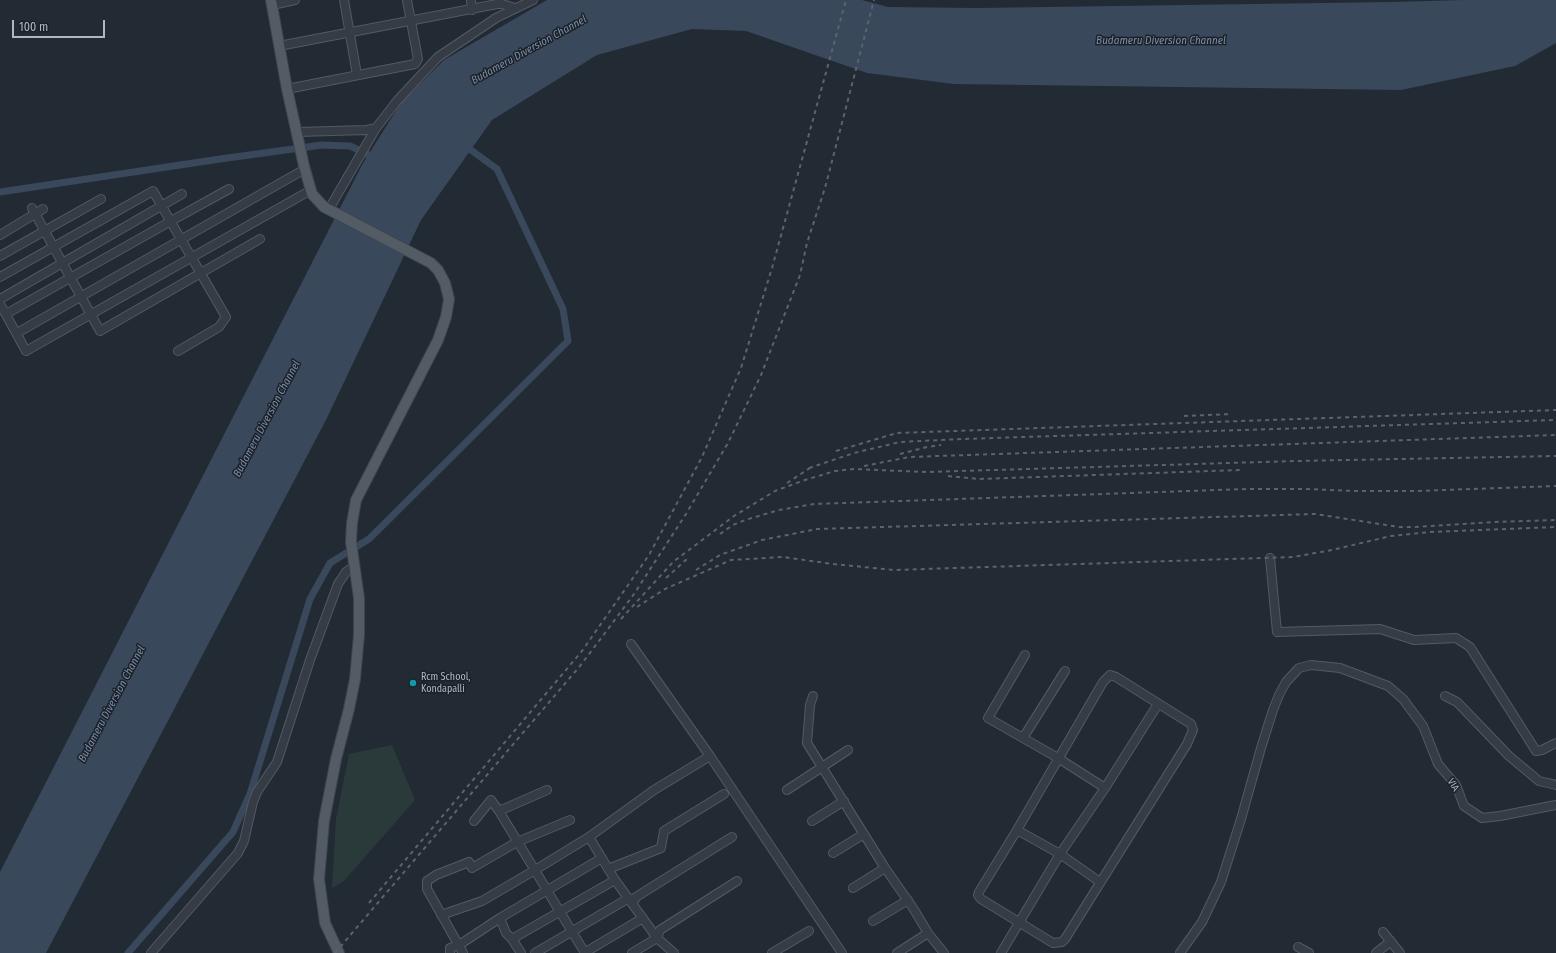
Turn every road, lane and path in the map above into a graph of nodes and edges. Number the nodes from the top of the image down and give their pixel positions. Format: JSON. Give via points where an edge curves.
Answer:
{"nodes":[{"id":1,"x":295,"y":0,"type":"edge"},
{"id":2,"x":344,"y":0,"type":"edge"},
{"id":3,"x":407,"y":0,"type":"edge"},
{"id":4,"x":471,"y":0,"type":"edge"},
{"id":5,"x":533,"y":0,"type":"edge"},
{"id":6,"x":271,"y":2,"type":"edge"},
{"id":7,"x":515,"y":8,"type":"junction"},
{"id":8,"x":472,"y":10,"type":"junction"},
{"id":9,"x":411,"y":21,"type":"junction"},
{"id":10,"x":350,"y":32,"type":"junction"},
{"id":11,"x":279,"y":46,"type":"junction"},
{"id":12,"x":357,"y":74,"type":"junction"},
{"id":13,"x":287,"y":89,"type":"junction"},
{"id":14,"x":376,"y":128,"type":"junction"},
{"id":15,"x":297,"y":134,"type":"junction"},
{"id":16,"x":305,"y":169,"type":"junction"},
{"id":17,"x":229,"y":189,"type":"dead end"},
{"id":18,"x":311,"y":190,"type":"junction"},
{"id":19,"x":182,"y":194,"type":"dead end"},
{"id":20,"x":101,"y":199,"type":"dead end"},
{"id":21,"x":162,"y":206,"type":"junction"},
{"id":22,"x":43,"y":209,"type":"dead end"},
{"id":23,"x":329,"y":209,"type":"junction"},
{"id":24,"x":33,"y":211,"type":"junction"},
{"id":25,"x":171,"y":221,"type":"junction"},
{"id":26,"x":44,"y":231,"type":"junction"},
{"id":27,"x":0,"y":235,"type":"edge"},
{"id":28,"x":260,"y":239,"type":"dead end"},
{"id":29,"x":181,"y":240,"type":"junction"},
{"id":30,"x":53,"y":247,"type":"junction"},
{"id":31,"x":0,"y":256,"type":"edge"},
{"id":32,"x":191,"y":257,"type":"junction"},
{"id":33,"x":62,"y":263,"type":"junction"},
{"id":34,"x":201,"y":274,"type":"junction"},
{"id":35,"x":0,"y":277,"type":"edge"},
{"id":36,"x":70,"y":278,"type":"junction"},
{"id":37,"x":81,"y":297,"type":"junction"},
{"id":38,"x":0,"y":299,"type":"edge"},
{"id":39,"x":0,"y":304,"type":"edge"},
{"id":40,"x":6,"y":314,"type":"junction"},
{"id":41,"x":90,"y":314,"type":"junction"},
{"id":42,"x":17,"y":333,"type":"junction"},
{"id":43,"x":178,"y":351,"type":"dead end"},
{"id":44,"x":1270,"y":558,"type":"dead end"},
{"id":45,"x":354,"y":566,"type":"junction"},
{"id":46,"x":632,"y":644,"type":"dead end"},
{"id":47,"x":1025,"y":655,"type":"dead end"},
{"id":48,"x":1065,"y":671,"type":"dead end"},
{"id":49,"x":813,"y":696,"type":"dead end"},
{"id":50,"x":1445,"y":696,"type":"dead end"},
{"id":51,"x":1158,"y":704,"type":"junction"},
{"id":52,"x":1023,"y":738,"type":"junction"},
{"id":53,"x":1556,"y":743,"type":"edge"},
{"id":54,"x":848,"y":750,"type":"dead end"},
{"id":55,"x":710,"y":756,"type":"junction"},
{"id":56,"x":1058,"y":758,"type":"junction"},
{"id":57,"x":823,"y":767,"type":"junction"},
{"id":58,"x":1556,"y":785,"type":"edge"},
{"id":59,"x":1105,"y":788,"type":"junction"},
{"id":60,"x":547,"y":790,"type":"dead end"},
{"id":61,"x":787,"y":790,"type":"dead end"},
{"id":62,"x":724,"y":794,"type":"dead end"},
{"id":63,"x":844,"y":801,"type":"junction"},
{"id":64,"x":1556,"y":805,"type":"edge"},
{"id":65,"x":499,"y":811,"type":"junction"},
{"id":66,"x":570,"y":820,"type":"dead end"},
{"id":67,"x":474,"y":821,"type":"dead end"},
{"id":68,"x":812,"y":821,"type":"dead end"},
{"id":69,"x":1017,"y":830,"type":"junction"},
{"id":70,"x":864,"y":834,"type":"junction"},
{"id":71,"x":589,"y":837,"type":"junction"},
{"id":72,"x":732,"y":837,"type":"dead end"},
{"id":73,"x":517,"y":842,"type":"junction"},
{"id":74,"x":833,"y":853,"type":"dead end"},
{"id":75,"x":1060,"y":854,"type":"junction"},
{"id":76,"x":602,"y":858,"type":"junction"},
{"id":77,"x":885,"y":868,"type":"junction"},
{"id":78,"x":608,"y":869,"type":"junction"},
{"id":79,"x":535,"y":870,"type":"junction"},
{"id":80,"x":615,"y":880,"type":"junction"},
{"id":81,"x":737,"y":881,"type":"dead end"},
{"id":82,"x":1100,"y":882,"type":"junction"},
{"id":83,"x":853,"y":888,"type":"dead end"},
{"id":84,"x":548,"y":890,"type":"junction"},
{"id":85,"x":629,"y":898,"type":"junction"},
{"id":86,"x":908,"y":900,"type":"junction"},
{"id":87,"x":560,"y":911,"type":"junction"},
{"id":88,"x":441,"y":914,"type":"junction"},
{"id":89,"x":500,"y":918,"type":"junction"},
{"id":90,"x":643,"y":918,"type":"junction"},
{"id":91,"x":873,"y":921,"type":"dead end"},
{"id":92,"x":1019,"y":923,"type":"junction"},
{"id":93,"x":573,"y":931,"type":"junction"},
{"id":94,"x":809,"y":931,"type":"dead end"},
{"id":95,"x":1383,"y":932,"type":"dead end"},
{"id":96,"x":928,"y":933,"type":"junction"},
{"id":97,"x":658,"y":938,"type":"junction"},
{"id":98,"x":512,"y":939,"type":"junction"},
{"id":99,"x":1391,"y":942,"type":"junction"},
{"id":100,"x":459,"y":945,"type":"junction"},
{"id":101,"x":1298,"y":947,"type":"dead end"},
{"id":102,"x":152,"y":953,"type":"edge"},
{"id":103,"x":339,"y":953,"type":"edge"},
{"id":104,"x":450,"y":953,"type":"edge"},
{"id":105,"x":463,"y":953,"type":"edge"},
{"id":106,"x":521,"y":953,"type":"edge"},
{"id":107,"x":535,"y":953,"type":"edge"},
{"id":108,"x":585,"y":953,"type":"edge"},
{"id":109,"x":632,"y":953,"type":"edge"},
{"id":110,"x":674,"y":953,"type":"edge"},
{"id":111,"x":772,"y":953,"type":"edge"},
{"id":112,"x":842,"y":953,"type":"edge"},
{"id":113,"x":897,"y":953,"type":"edge"},
{"id":114,"x":944,"y":953,"type":"edge"},
{"id":115,"x":1001,"y":953,"type":"edge"},
{"id":116,"x":1180,"y":953,"type":"edge"},
{"id":117,"x":1309,"y":953,"type":"edge"},
{"id":118,"x":1376,"y":953,"type":"edge"},
{"id":119,"x":1400,"y":953,"type":"edge"}],
"edges":[{"from":1,"to":6,"type":"street"},
{"from":2,"to":10,"type":"street"},
{"from":3,"to":9,"type":"street"},
{"from":4,"to":8,"type":"street"},
{"from":5,"to":7,"type":"street"},
{"from":6,"to":11,"type":"main road"},
{"from":7,"to":8,"type":"street","via":[[502,4]]},
{"from":7,"to":14,"type":"street","via":[[438,57]]},
{"from":8,"to":9,"type":"street"},
{"from":9,"to":10,"type":"street"},
{"from":9,"to":12,"type":"street","via":[[418,59],[415,64]]},
{"from":10,"to":11,"type":"street"},
{"from":10,"to":12,"type":"street"},
{"from":11,"to":13,"type":"main road"},
{"from":12,"to":13,"type":"street"},
{"from":13,"to":15,"type":"main road"},
{"from":14,"to":15,"type":"street"},
{"from":14,"to":23,"type":"street"},
{"from":15,"to":16,"type":"main road"},
{"from":16,"to":18,"type":"main road"},
{"from":16,"to":29,"type":"street"},
{"from":17,"to":25,"type":"street"},
{"from":18,"to":23,"type":"main road","via":[[316,200]]},
{"from":18,"to":32,"type":"street"},
{"from":19,"to":21,"type":"street"},
{"from":20,"to":26,"type":"street"},
{"from":21,"to":25,"type":"street"},
{"from":21,"to":30,"type":"street","via":[[153,191]]},
{"from":21,"to":33,"type":"street"},
{"from":22,"to":24,"type":"street"},
{"from":23,"to":45,"type":"main road","via":[[434,266],[445,283],[449,299],[438,340],[356,500],[351,542]]},
{"from":24,"to":26,"type":"street"},
{"from":24,"to":27,"type":"street"},
{"from":25,"to":29,"type":"street"},
{"from":25,"to":36,"type":"street"},
{"from":26,"to":30,"type":"street"},
{"from":26,"to":31,"type":"street"},
{"from":28,"to":34,"type":"street"},
{"from":29,"to":32,"type":"street"},
{"from":29,"to":37,"type":"street"},
{"from":30,"to":33,"type":"street"},
{"from":30,"to":35,"type":"street"},
{"from":32,"to":34,"type":"street"},
{"from":32,"to":41,"type":"street"},
{"from":33,"to":36,"type":"street"},
{"from":33,"to":38,"type":"street"},
{"from":34,"to":41,"type":"street","via":[[100,331]]},
{"from":34,"to":43,"type":"street","via":[[226,317],[219,327]]},
{"from":36,"to":37,"type":"street"},
{"from":36,"to":40,"type":"street"},
{"from":37,"to":41,"type":"street"},
{"from":37,"to":42,"type":"street"},
{"from":39,"to":40,"type":"street"},
{"from":40,"to":42,"type":"street"},
{"from":41,"to":42,"type":"street","via":[[26,351]]},
{"from":44,"to":53,"type":"street","via":[[1277,632],[1380,629],[1414,640],[1456,638],[1470,647],[1536,751]]},
{"from":45,"to":102,"type":"street","via":[[338,584],[277,762],[257,792],[244,841],[238,853]]},
{"from":45,"to":103,"type":"main road","via":[[359,598],[355,679],[324,821],[319,879],[325,923]]},
{"from":46,"to":55,"type":"street"},
{"from":47,"to":52,"type":"street","via":[[988,718]]},
{"from":48,"to":52,"type":"street"},
{"from":49,"to":57,"type":"street","via":[[807,743]]},
{"from":50,"to":58,"type":"street","via":[[1458,702],[1527,772],[1539,781]]},
{"from":51,"to":56,"type":"street","via":[[1110,675]]},
{"from":51,"to":59,"type":"street"},
{"from":51,"to":82,"type":"street","via":[[1191,724],[1193,730],[1187,744]]},
{"from":52,"to":56,"type":"street"},
{"from":54,"to":57,"type":"street"},
{"from":55,"to":71,"type":"street","via":[[654,790]]},
{"from":55,"to":112,"type":"street"},
{"from":56,"to":59,"type":"street"},
{"from":56,"to":69,"type":"street"},
{"from":57,"to":61,"type":"street"},
{"from":57,"to":63,"type":"street"},
{"from":59,"to":75,"type":"street"},
{"from":60,"to":65,"type":"street"},
{"from":62,"to":78,"type":"street","via":[[664,831],[661,848]]},
{"from":63,"to":68,"type":"street"},
{"from":63,"to":70,"type":"street"},
{"from":64,"to":116,"type":"street","name":"VIA","via":[[1482,818],[1464,806],[1456,785],[1438,764],[1424,726],[1403,699],[1388,686],[1340,668],[1311,665],[1298,668],[1278,695],[1221,882],[1202,922]]},
{"from":65,"to":67,"type":"street","via":[[491,800]]},
{"from":65,"to":73,"type":"street"},
{"from":66,"to":73,"type":"street"},
{"from":69,"to":75,"type":"street"},
{"from":69,"to":92,"type":"street","via":[[978,895]]},
{"from":70,"to":74,"type":"street"},
{"from":70,"to":77,"type":"street"},
{"from":71,"to":76,"type":"street"},
{"from":71,"to":79,"type":"street"},
{"from":72,"to":85,"type":"street","via":[[634,901]]},
{"from":73,"to":79,"type":"street"},
{"from":73,"to":88,"type":"street","via":[[472,868],[468,862],[429,879],[426,886]]},
{"from":75,"to":82,"type":"street"},
{"from":75,"to":92,"type":"street"},
{"from":76,"to":78,"type":"street"},
{"from":76,"to":84,"type":"street"},
{"from":77,"to":83,"type":"street"},
{"from":77,"to":86,"type":"street"},
{"from":78,"to":80,"type":"street"},
{"from":79,"to":84,"type":"street"},
{"from":79,"to":88,"type":"street","via":[[482,901]]},
{"from":80,"to":85,"type":"street"},
{"from":80,"to":87,"type":"street"},
{"from":81,"to":97,"type":"street","via":[[660,930]]},
{"from":82,"to":92,"type":"street","via":[[1062,942],[1053,943]]},
{"from":84,"to":87,"type":"street"},
{"from":84,"to":89,"type":"street"},
{"from":85,"to":90,"type":"street"},
{"from":85,"to":93,"type":"street"},
{"from":86,"to":91,"type":"street"},
{"from":86,"to":96,"type":"street"},
{"from":87,"to":93,"type":"street"},
{"from":87,"to":98,"type":"street"},
{"from":88,"to":100,"type":"street"},
{"from":89,"to":98,"type":"street","via":[[506,933]]},
{"from":89,"to":100,"type":"street"},
{"from":90,"to":97,"type":"street"},
{"from":90,"to":108,"type":"street"},
{"from":92,"to":115,"type":"street"},
{"from":93,"to":107,"type":"street"},
{"from":93,"to":108,"type":"street"},
{"from":94,"to":111,"type":"street"},
{"from":95,"to":99,"type":"street"},
{"from":96,"to":113,"type":"street"},
{"from":96,"to":114,"type":"street"},
{"from":97,"to":109,"type":"street"},
{"from":97,"to":110,"type":"street"},
{"from":98,"to":106,"type":"street"},
{"from":99,"to":118,"type":"street"},
{"from":99,"to":119,"type":"street"},
{"from":100,"to":104,"type":"street","via":[[450,948]]},
{"from":100,"to":105,"type":"street"},
{"from":101,"to":117,"type":"street"}]}
